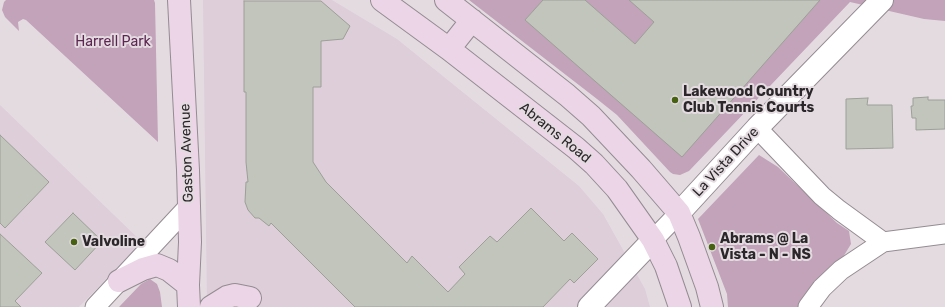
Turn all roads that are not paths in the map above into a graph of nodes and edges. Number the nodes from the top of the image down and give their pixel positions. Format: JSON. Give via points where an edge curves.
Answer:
{"nodes":[{"id":1,"x":179,"y":0,"type":"edge"},
{"id":2,"x":382,"y":0,"type":"edge"},
{"id":3,"x":446,"y":0,"type":"edge"},
{"id":4,"x":882,"y":0,"type":"edge"},
{"id":5,"x":472,"y":20,"type":"junction"},
{"id":6,"x":449,"y":49,"type":"junction"},
{"id":7,"x":758,"y":128,"type":"junction"},
{"id":8,"x":189,"y":206,"type":"junction"},
{"id":9,"x":679,"y":213,"type":"junction"},
{"id":10,"x":945,"y":234,"type":"edge"},
{"id":11,"x":653,"y":240,"type":"junction"},
{"id":12,"x":883,"y":242,"type":"junction"},
{"id":13,"x":119,"y":281,"type":"junction"},
{"id":14,"x":188,"y":285,"type":"junction"},
{"id":15,"x":250,"y":298,"type":"dead end"},
{"id":16,"x":95,"y":307,"type":"edge"},
{"id":17,"x":189,"y":307,"type":"edge"},
{"id":18,"x":211,"y":307,"type":"edge"},
{"id":19,"x":589,"y":307,"type":"edge"},
{"id":20,"x":680,"y":307,"type":"edge"},
{"id":21,"x":712,"y":307,"type":"edge"},
{"id":22,"x":808,"y":307,"type":"edge"}],
"edges":[{"from":1,"to":8,"type":"main road","name":"Gaston Avenue"},
{"from":2,"to":6,"type":"main road","name":"Abrams Road"},
{"from":3,"to":5,"type":"main road"},
{"from":4,"to":7,"type":"street","name":"La Vista Drive"},
{"from":5,"to":6,"type":"main road"},
{"from":5,"to":9,"type":"main road","via":[[591,116]]},
{"from":6,"to":11,"type":"main road","name":"Abrams Road","via":[[594,164],[617,189]]},
{"from":7,"to":9,"type":"street","name":"La Vista Drive"},
{"from":7,"to":12,"type":"street","via":[[822,196]]},
{"from":8,"to":13,"type":"street"},
{"from":8,"to":14,"type":"main road","name":"Gaston Avenue"},
{"from":9,"to":11,"type":"street","name":"La Vista Drive"},
{"from":9,"to":21,"type":"main road"},
{"from":10,"to":12,"type":"street"},
{"from":11,"to":19,"type":"street","name":"La Vista Drive"},
{"from":11,"to":20,"type":"main road","name":"Abrams Road","via":[[666,266]]},
{"from":12,"to":22,"type":"street","via":[[841,270],[822,288]]},
{"from":13,"to":14,"type":"main road","via":[[157,265],[169,270]]},
{"from":13,"to":16,"type":"street"},
{"from":14,"to":17,"type":"main road","name":"Gaston Avenue"},
{"from":15,"to":18,"type":"main road","via":[[234,295]]}]}
